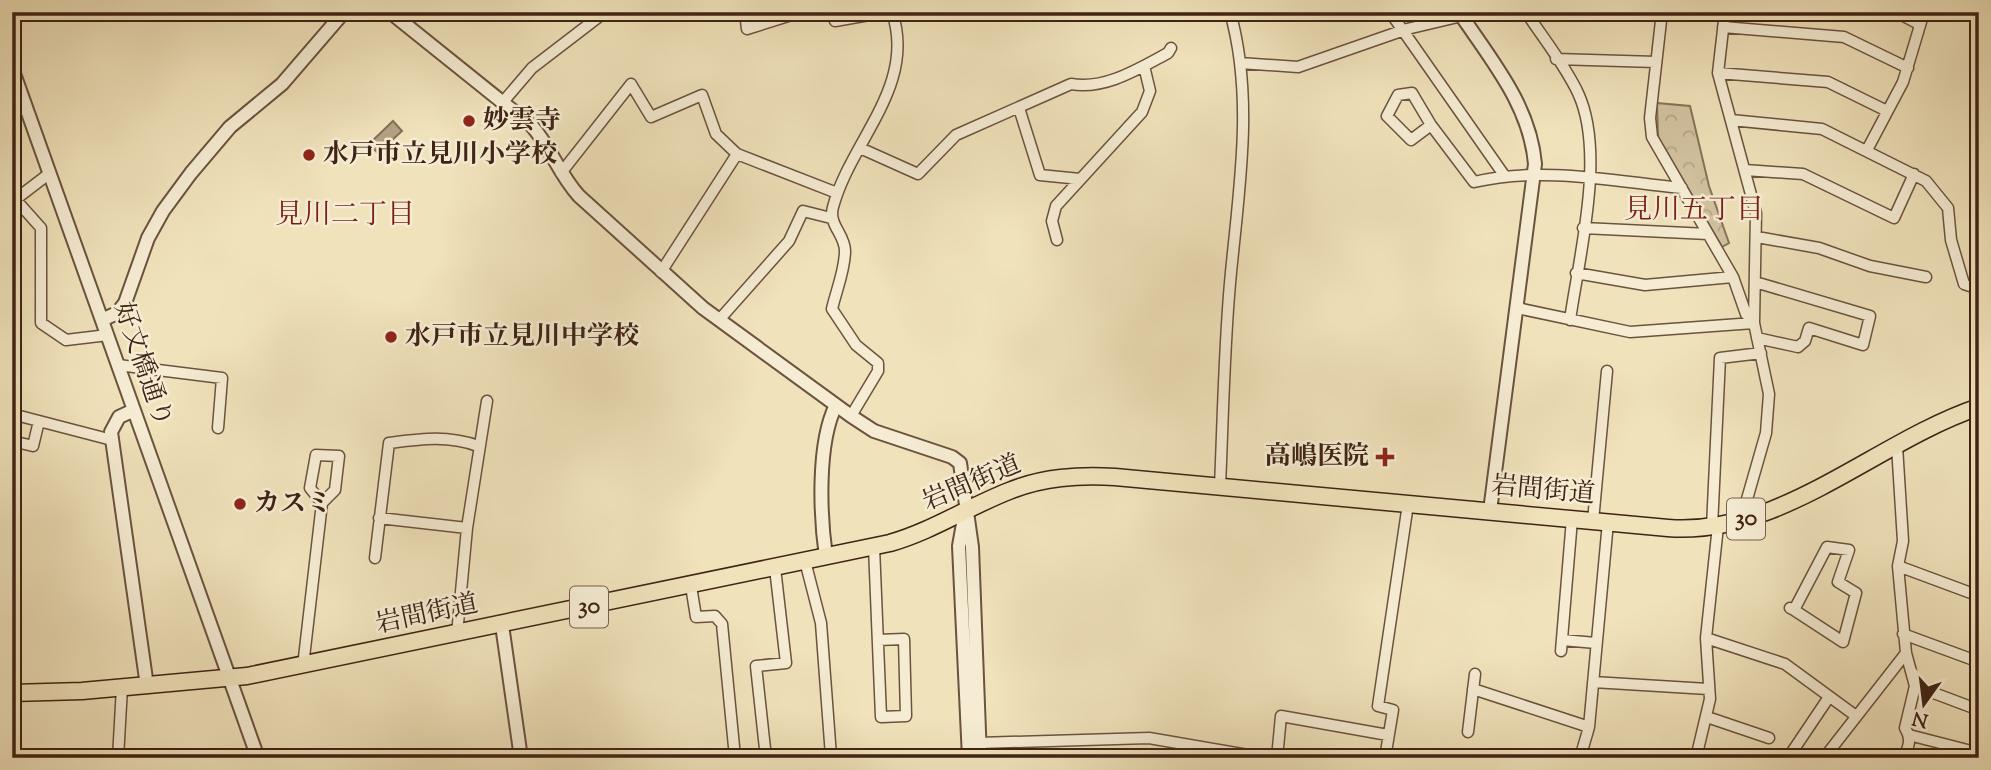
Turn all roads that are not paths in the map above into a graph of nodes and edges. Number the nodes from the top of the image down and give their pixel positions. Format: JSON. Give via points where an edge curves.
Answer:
{"nodes":[{"id":1,"x":344,"y":12,"type":"edge"},
{"id":2,"x":390,"y":12,"type":"edge"},
{"id":3,"x":605,"y":12,"type":"edge"},
{"id":4,"x":745,"y":12,"type":"edge"},
{"id":5,"x":801,"y":12,"type":"edge"},
{"id":6,"x":832,"y":12,"type":"edge"},
{"id":7,"x":886,"y":12,"type":"edge"},
{"id":8,"x":892,"y":12,"type":"edge"},
{"id":9,"x":1230,"y":12,"type":"edge"},
{"id":10,"x":1390,"y":12,"type":"edge"},
{"id":11,"x":1497,"y":12,"type":"edge"},
{"id":12,"x":1526,"y":12,"type":"edge"},
{"id":13,"x":1588,"y":12,"type":"edge"},
{"id":14,"x":1725,"y":12,"type":"edge"},
{"id":15,"x":1896,"y":12,"type":"edge"},
{"id":16,"x":1924,"y":12,"type":"edge"},
{"id":17,"x":1661,"y":13,"type":"edge"},
{"id":18,"x":1461,"y":14,"type":"edge"},
{"id":19,"x":1919,"y":24,"type":"junction"},
{"id":20,"x":1723,"y":27,"type":"junction"},
{"id":21,"x":1402,"y":30,"type":"junction"},
{"id":22,"x":1171,"y":48,"type":"dead end"},
{"id":23,"x":1556,"y":59,"type":"junction"},
{"id":24,"x":1656,"y":62,"type":"junction"},
{"id":25,"x":1240,"y":63,"type":"junction"},
{"id":26,"x":1144,"y":66,"type":"junction"},
{"id":27,"x":12,"y":68,"type":"edge"},
{"id":28,"x":1908,"y":68,"type":"junction"},
{"id":29,"x":1718,"y":73,"type":"junction"},
{"id":30,"x":503,"y":102,"type":"junction"},
{"id":31,"x":1018,"y":108,"type":"junction"},
{"id":32,"x":1887,"y":111,"type":"junction"},
{"id":33,"x":1731,"y":120,"type":"junction"},
{"id":34,"x":1431,"y":125,"type":"junction"},
{"id":35,"x":860,"y":148,"type":"junction"},
{"id":36,"x":1867,"y":150,"type":"junction"},
{"id":37,"x":737,"y":154,"type":"junction"},
{"id":38,"x":1745,"y":170,"type":"junction"},
{"id":39,"x":50,"y":173,"type":"junction"},
{"id":40,"x":561,"y":173,"type":"junction"},
{"id":41,"x":1535,"y":173,"type":"junction"},
{"id":42,"x":1914,"y":174,"type":"junction"},
{"id":43,"x":1504,"y":175,"type":"junction"},
{"id":44,"x":1080,"y":179,"type":"junction"},
{"id":45,"x":1589,"y":179,"type":"junction"},
{"id":46,"x":1682,"y":188,"type":"junction"},
{"id":47,"x":837,"y":193,"type":"junction"},
{"id":48,"x":14,"y":201,"type":"edge"},
{"id":49,"x":831,"y":218,"type":"junction"},
{"id":50,"x":1583,"y":229,"type":"junction"},
{"id":51,"x":1708,"y":234,"type":"junction"},
{"id":52,"x":1757,"y":237,"type":"junction"},
{"id":53,"x":1057,"y":240,"type":"dead end"},
{"id":54,"x":661,"y":272,"type":"junction"},
{"id":55,"x":1576,"y":274,"type":"junction"},
{"id":56,"x":1733,"y":277,"type":"junction"},
{"id":57,"x":1926,"y":277,"type":"dead end"},
{"id":58,"x":1755,"y":282,"type":"junction"},
{"id":59,"x":1979,"y":289,"type":"edge"},
{"id":60,"x":1517,"y":309,"type":"junction"},
{"id":61,"x":102,"y":320,"type":"junction"},
{"id":62,"x":719,"y":320,"type":"junction"},
{"id":63,"x":1570,"y":320,"type":"junction"},
{"id":64,"x":1754,"y":323,"type":"junction"},
{"id":65,"x":108,"y":335,"type":"junction"},
{"id":66,"x":1757,"y":338,"type":"junction"},
{"id":67,"x":1761,"y":353,"type":"junction"},
{"id":68,"x":118,"y":365,"type":"junction"},
{"id":69,"x":1607,"y":371,"type":"dead end"},
{"id":70,"x":486,"y":401,"type":"dead end"},
{"id":71,"x":836,"y":405,"type":"junction"},
{"id":72,"x":1979,"y":407,"type":"edge"},
{"id":73,"x":134,"y":410,"type":"junction"},
{"id":74,"x":12,"y":414,"type":"edge"},
{"id":75,"x":851,"y":416,"type":"junction"},
{"id":76,"x":39,"y":421,"type":"junction"},
{"id":77,"x":218,"y":428,"type":"dead end"},
{"id":78,"x":112,"y":440,"type":"junction"},
{"id":79,"x":12,"y":441,"type":"edge"},
{"id":80,"x":478,"y":446,"type":"junction"},
{"id":81,"x":1897,"y":446,"type":"junction"},
{"id":82,"x":1220,"y":486,"type":"junction"},
{"id":83,"x":322,"y":503,"type":"junction"},
{"id":84,"x":1408,"y":504,"type":"junction"},
{"id":85,"x":965,"y":510,"type":"junction"},
{"id":86,"x":1490,"y":511,"type":"junction"},
{"id":87,"x":379,"y":518,"type":"junction"},
{"id":88,"x":1572,"y":519,"type":"junction"},
{"id":89,"x":1741,"y":520,"type":"junction"},
{"id":90,"x":1601,"y":521,"type":"junction"},
{"id":91,"x":1715,"y":527,"type":"junction"},
{"id":92,"x":467,"y":528,"type":"junction"},
{"id":93,"x":874,"y":547,"type":"junction"},
{"id":94,"x":826,"y":557,"type":"junction"},
{"id":95,"x":375,"y":558,"type":"dead end"},
{"id":96,"x":805,"y":561,"type":"junction"},
{"id":97,"x":1898,"y":566,"type":"junction"},
{"id":98,"x":775,"y":568,"type":"junction"},
{"id":99,"x":691,"y":586,"type":"junction"},
{"id":100,"x":1979,"y":596,"type":"edge"},
{"id":101,"x":1792,"y":609,"type":"joint"},
{"id":102,"x":502,"y":625,"type":"junction"},
{"id":103,"x":457,"y":634,"type":"junction"},
{"id":104,"x":1903,"y":634,"type":"junction"},
{"id":105,"x":1706,"y":638,"type":"junction"},
{"id":106,"x":878,"y":640,"type":"junction"},
{"id":107,"x":1597,"y":643,"type":"junction"},
{"id":108,"x":1906,"y":653,"type":"junction"},
{"id":109,"x":1979,"y":662,"type":"edge"},
{"id":110,"x":303,"y":666,"type":"junction"},
{"id":111,"x":1475,"y":674,"type":"dead end"},
{"id":112,"x":228,"y":678,"type":"junction"},
{"id":113,"x":1593,"y":682,"type":"junction"},
{"id":114,"x":147,"y":686,"type":"junction"},
{"id":115,"x":1915,"y":686,"type":"junction"},
{"id":116,"x":122,"y":687,"type":"junction"},
{"id":117,"x":1473,"y":689,"type":"junction"},
{"id":118,"x":1708,"y":689,"type":"junction"},
{"id":119,"x":12,"y":693,"type":"edge"},
{"id":120,"x":1829,"y":697,"type":"junction"},
{"id":121,"x":1979,"y":710,"type":"edge"},
{"id":122,"x":1856,"y":716,"type":"junction"},
{"id":123,"x":1707,"y":717,"type":"junction"},
{"id":124,"x":1589,"y":727,"type":"junction"},
{"id":125,"x":1468,"y":732,"type":"dead end"},
{"id":126,"x":1388,"y":735,"type":"junction"},
{"id":127,"x":1909,"y":735,"type":"junction"},
{"id":128,"x":1769,"y":738,"type":"dead end"},
{"id":129,"x":979,"y":743,"type":"junction"},
{"id":130,"x":1979,"y":753,"type":"edge"},
{"id":131,"x":831,"y":756,"type":"dead end"},
{"id":132,"x":118,"y":758,"type":"edge"},
{"id":133,"x":258,"y":758,"type":"edge"},
{"id":134,"x":521,"y":758,"type":"edge"},
{"id":135,"x":729,"y":758,"type":"edge"},
{"id":136,"x":766,"y":758,"type":"edge"},
{"id":137,"x":968,"y":758,"type":"edge"},
{"id":138,"x":980,"y":758,"type":"edge"},
{"id":139,"x":1265,"y":758,"type":"edge"},
{"id":140,"x":1277,"y":758,"type":"edge"},
{"id":141,"x":1385,"y":758,"type":"edge"},
{"id":142,"x":1580,"y":758,"type":"edge"},
{"id":143,"x":1696,"y":758,"type":"edge"},
{"id":144,"x":1788,"y":758,"type":"edge"},
{"id":145,"x":1824,"y":758,"type":"edge"},
{"id":146,"x":1903,"y":758,"type":"edge"}],
"edges":[{"from":1,"to":61,"type":"street","via":[[282,85],[230,127],[191,173],[148,238],[125,303]]},
{"from":2,"to":30,"type":"street"},
{"from":3,"to":30,"type":"street","via":[[532,68]]},
{"from":4,"to":5,"type":"street","via":[[747,29]]},
{"from":6,"to":7,"type":"street","via":[[835,21]]},
{"from":8,"to":35,"type":"street","via":[[899,60],[894,80]]},
{"from":9,"to":25,"type":"street"},
{"from":10,"to":21,"type":"street"},
{"from":11,"to":18,"type":"street"},
{"from":12,"to":23,"type":"street"},
{"from":13,"to":17,"type":"street"},
{"from":14,"to":20,"type":"street"},
{"from":15,"to":19,"type":"street"},
{"from":16,"to":19,"type":"street"},
{"from":17,"to":24,"type":"street"},
{"from":18,"to":21,"type":"street"},
{"from":18,"to":41,"type":"street","via":[[1526,117]]},
{"from":19,"to":28,"type":"street"},
{"from":20,"to":28,"type":"street","via":[[1844,37]]},
{"from":20,"to":29,"type":"street"},
{"from":21,"to":25,"type":"street","via":[[1298,67]]},
{"from":21,"to":43,"type":"street"},
{"from":22,"to":26,"type":"street"},
{"from":23,"to":24,"type":"street"},
{"from":23,"to":45,"type":"street","via":[[1584,107]]},
{"from":24,"to":46,"type":"street","via":[[1652,137]]},
{"from":25,"to":82,"type":"street","via":[[1242,160],[1224,361]]},
{"from":26,"to":31,"type":"street","via":[[1088,87],[1071,84]]},
{"from":26,"to":44,"type":"street","via":[[1150,91],[1142,112]]},
{"from":27,"to":39,"type":"street","name":"好文橋通り"},
{"from":28,"to":32,"type":"street"},
{"from":29,"to":32,"type":"street","via":[[1828,82]]},
{"from":29,"to":33,"type":"street"},
{"from":30,"to":40,"type":"street","via":[[545,141]]},
{"from":31,"to":35,"type":"street","via":[[956,135],[918,174]]},
{"from":31,"to":44,"type":"street","via":[[1040,175]]},
{"from":32,"to":36,"type":"street"},
{"from":33,"to":36,"type":"street","via":[[1813,127]]},
{"from":33,"to":38,"type":"street"},
{"from":34,"to":34,"type":"street","via":[[1412,93],[1398,96],[1387,116],[1411,140]]},
{"from":34,"to":43,"type":"street","via":[[1474,182]]},
{"from":35,"to":47,"type":"street"},
{"from":36,"to":42,"type":"street"},
{"from":37,"to":40,"type":"street","via":[[716,134],[702,95],[651,117],[631,84]]},
{"from":37,"to":47,"type":"street"},
{"from":37,"to":54,"type":"street"},
{"from":38,"to":42,"type":"street","via":[[1803,174],[1894,218]]},
{"from":38,"to":52,"type":"street"},
{"from":39,"to":48,"type":"street"},
{"from":39,"to":61,"type":"street","name":"好文橋通り"},
{"from":40,"to":54,"type":"street","via":[[579,196]]},
{"from":41,"to":43,"type":"street"},
{"from":41,"to":45,"type":"street"},
{"from":41,"to":60,"type":"street"},
{"from":42,"to":59,"type":"street","via":[[1926,181],[1948,208],[1951,240],[1964,284]]},
{"from":44,"to":53,"type":"street","via":[[1056,206]]},
{"from":45,"to":46,"type":"street"},
{"from":45,"to":50,"type":"street"},
{"from":46,"to":51,"type":"street"},
{"from":47,"to":49,"type":"street"},
{"from":48,"to":65,"type":"street","via":[[41,228],[41,323],[66,340]]},
{"from":49,"to":62,"type":"street","via":[[803,211],[789,240]]},
{"from":49,"to":75,"type":"street","via":[[845,248],[832,309],[845,331],[878,363],[878,371]]},
{"from":50,"to":51,"type":"street"},
{"from":50,"to":55,"type":"street"},
{"from":51,"to":56,"type":"street"},
{"from":52,"to":57,"type":"street","via":[[1819,248],[1870,266]]},
{"from":52,"to":58,"type":"street"},
{"from":54,"to":62,"type":"street"},
{"from":55,"to":56,"type":"street","via":[[1645,285]]},
{"from":55,"to":63,"type":"street"},
{"from":56,"to":64,"type":"street","via":[[1746,314]]},
{"from":58,"to":64,"type":"street"},
{"from":58,"to":66,"type":"street","via":[[1870,316],[1863,345],[1809,328],[1798,347]]},
{"from":60,"to":63,"type":"street"},
{"from":60,"to":86,"type":"street"},
{"from":61,"to":65,"type":"street","name":"好文橋通り"},
{"from":62,"to":71,"type":"street"},
{"from":63,"to":64,"type":"street","via":[[1646,332]]},
{"from":64,"to":66,"type":"street"},
{"from":65,"to":68,"type":"street","name":"好文橋通り"},
{"from":66,"to":67,"type":"street"},
{"from":67,"to":89,"type":"street","via":[[1768,416]]},
{"from":67,"to":91,"type":"street","via":[[1720,358]]},
{"from":68,"to":73,"type":"street","name":"好文橋通り"},
{"from":68,"to":77,"type":"street","via":[[222,379]]},
{"from":69,"to":90,"type":"street"},
{"from":70,"to":80,"type":"street"},
{"from":71,"to":75,"type":"street"},
{"from":71,"to":94,"type":"street","via":[[826,432]]},
{"from":72,"to":81,"type":"main road","name":"岩間街道","number":"30"},
{"from":73,"to":78,"type":"street","via":[[119,417]]},
{"from":73,"to":112,"type":"street","name":"好文橋通り"},
{"from":74,"to":76,"type":"street"},
{"from":75,"to":85,"type":"street","via":[[874,431],[958,461]]},
{"from":76,"to":78,"type":"street"},
{"from":76,"to":79,"type":"street","via":[[33,446]]},
{"from":78,"to":114,"type":"street"},
{"from":80,"to":87,"type":"street","via":[[434,437],[389,443]]},
{"from":80,"to":92,"type":"street"},
{"from":81,"to":89,"type":"main road","name":"岩間街道","number":"30","via":[[1781,505]]},
{"from":81,"to":97,"type":"street","via":[[1903,541]]},
{"from":82,"to":84,"type":"main road","name":"岩間街道","number":"30"},
{"from":82,"to":85,"type":"main road","name":"岩間街道","number":"30","via":[[1069,477],[1009,491]]},
{"from":83,"to":83,"type":"street","via":[[335,490],[339,456],[316,454],[310,488]]},
{"from":83,"to":110,"type":"street"},
{"from":84,"to":86,"type":"main road","name":"岩間街道","number":"30"},
{"from":84,"to":126,"type":"street","via":[[1378,706],[1393,710]]},
{"from":85,"to":93,"type":"main road","name":"岩間街道","number":"30","via":[[921,533]]},
{"from":85,"to":129,"type":"street","via":[[972,547]]},
{"from":85,"to":137,"type":"street","via":[[959,546]]},
{"from":86,"to":88,"type":"main road","name":"岩間街道","number":"30"},
{"from":87,"to":92,"type":"street"},
{"from":87,"to":95,"type":"street"},
{"from":88,"to":90,"type":"main road","name":"岩間街道","number":"30"},
{"from":88,"to":107,"type":"street","via":[[1561,645]]},
{"from":89,"to":91,"type":"main road","name":"岩間街道","number":"30"},
{"from":90,"to":91,"type":"main road","name":"岩間街道","number":"30","via":[[1680,529]]},
{"from":90,"to":107,"type":"street"},
{"from":91,"to":105,"type":"street"},
{"from":92,"to":103,"type":"street"},
{"from":93,"to":94,"type":"main road","name":"岩間街道","number":"30"},
{"from":93,"to":106,"type":"street"},
{"from":94,"to":96,"type":"main road","name":"岩間街道","number":"30"},
{"from":96,"to":98,"type":"main road","name":"岩間街道","number":"30"},
{"from":96,"to":131,"type":"street","via":[[821,623]]},
{"from":97,"to":100,"type":"street"},
{"from":97,"to":104,"type":"street"},
{"from":98,"to":99,"type":"main road","name":"岩間街道","number":"30"},
{"from":98,"to":136,"type":"street","via":[[786,663],[756,666]]},
{"from":99,"to":102,"type":"main road","name":"岩間街道","number":"30"},
{"from":99,"to":135,"type":"street","via":[[696,617],[715,616],[722,624],[735,757]]},
{"from":101,"to":101,"type":"street","via":[[1843,642],[1856,593],[1838,582],[1849,550],[1827,547]]},
{"from":102,"to":103,"type":"main road","name":"岩間街道","number":"30"},
{"from":102,"to":134,"type":"street"},
{"from":103,"to":110,"type":"main road","name":"岩間街道","number":"30"},
{"from":104,"to":108,"type":"street"},
{"from":104,"to":109,"type":"street"},
{"from":105,"to":118,"type":"street"},
{"from":105,"to":120,"type":"street","via":[[1785,664]]},
{"from":106,"to":106,"type":"street","via":[[881,717],[906,716],[904,639]]},
{"from":107,"to":113,"type":"street"},
{"from":108,"to":115,"type":"street"},
{"from":108,"to":122,"type":"street"},
{"from":110,"to":112,"type":"main road","name":"岩間街道","number":"30"},
{"from":111,"to":117,"type":"street"},
{"from":112,"to":114,"type":"main road","name":"岩間街道","number":"30"},
{"from":112,"to":133,"type":"street","name":"好文橋通り"},
{"from":113,"to":118,"type":"street"},
{"from":113,"to":124,"type":"street"},
{"from":114,"to":116,"type":"main road","name":"岩間街道","number":"30"},
{"from":115,"to":121,"type":"street"},
{"from":115,"to":127,"type":"street","via":[[1905,728]]},
{"from":116,"to":119,"type":"main road","name":"岩間街道","number":"30"},
{"from":116,"to":132,"type":"street"},
{"from":117,"to":124,"type":"street"},
{"from":117,"to":125,"type":"street"},
{"from":118,"to":123,"type":"street"},
{"from":120,"to":122,"type":"street"},
{"from":120,"to":144,"type":"street"},
{"from":122,"to":145,"type":"street"},
{"from":123,"to":128,"type":"street"},
{"from":123,"to":143,"type":"street"},
{"from":124,"to":142,"type":"street"},
{"from":126,"to":140,"type":"street","via":[[1282,716]]},
{"from":126,"to":141,"type":"street"},
{"from":127,"to":130,"type":"street"},
{"from":127,"to":146,"type":"street"},
{"from":129,"to":138,"type":"street"},
{"from":129,"to":139,"type":"street","via":[[1149,738]]}]}
